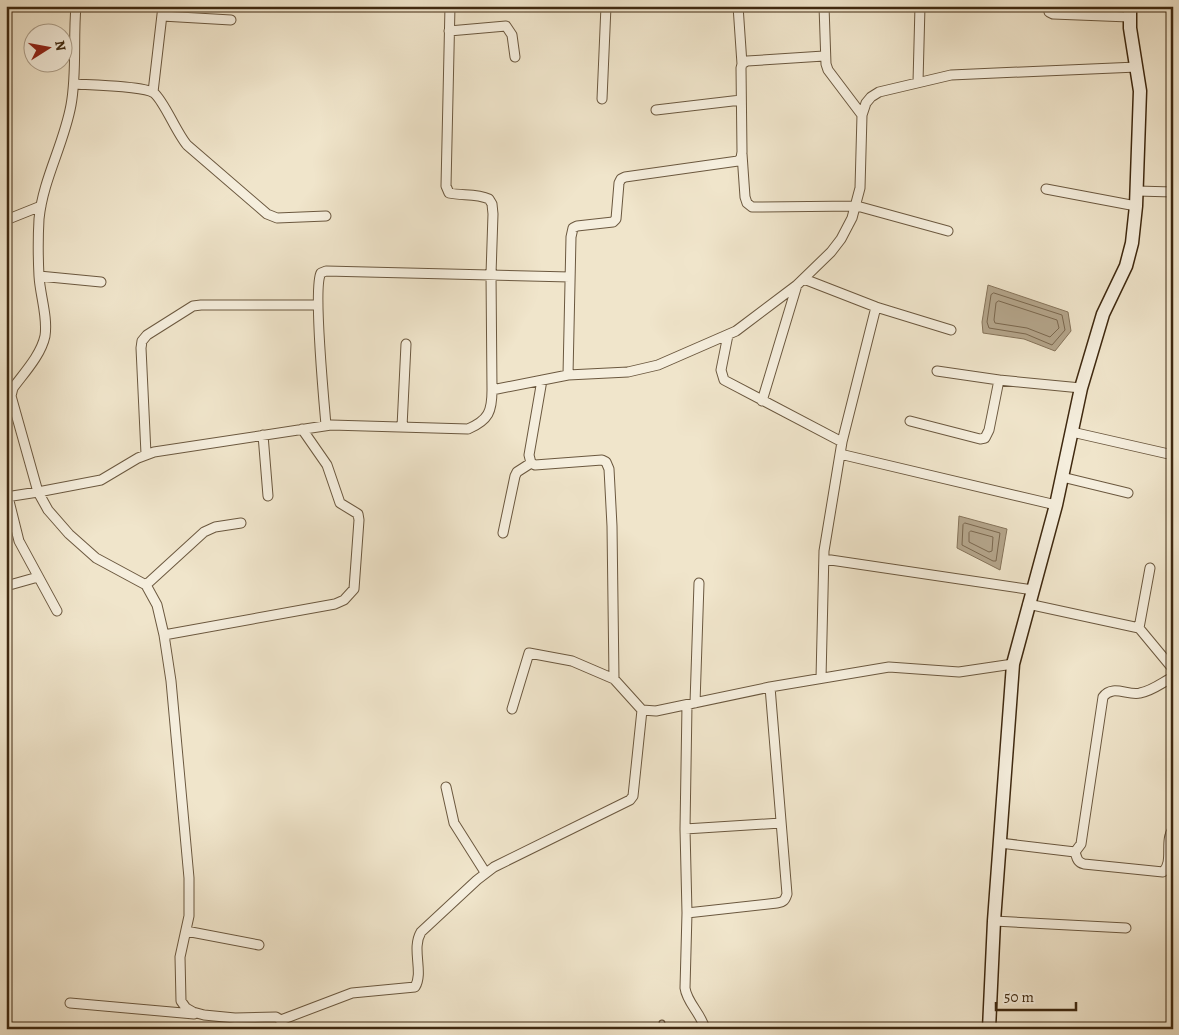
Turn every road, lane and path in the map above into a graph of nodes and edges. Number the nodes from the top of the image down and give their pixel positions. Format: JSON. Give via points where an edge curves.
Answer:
{"nodes":[{"id":1,"x":76,"y":6,"type":"edge"},
{"id":2,"x":163,"y":6,"type":"edge"},
{"id":3,"x":450,"y":6,"type":"edge"},
{"id":4,"x":606,"y":6,"type":"edge"},
{"id":5,"x":738,"y":6,"type":"edge"},
{"id":6,"x":824,"y":6,"type":"edge"},
{"id":7,"x":920,"y":6,"type":"edge"},
{"id":8,"x":1048,"y":6,"type":"edge"},
{"id":9,"x":1129,"y":12,"type":"edge"},
{"id":10,"x":162,"y":16,"type":"junction"},
{"id":11,"x":231,"y":20,"type":"dead end"},
{"id":12,"x":449,"y":31,"type":"junction"},
{"id":13,"x":824,"y":56,"type":"junction"},
{"id":14,"x":515,"y":57,"type":"dead end"},
{"id":15,"x":742,"y":64,"type":"junction"},
{"id":16,"x":1136,"y":67,"type":"junction"},
{"id":17,"x":918,"y":82,"type":"junction"},
{"id":18,"x":74,"y":84,"type":"junction"},
{"id":19,"x":153,"y":92,"type":"junction"},
{"id":20,"x":602,"y":100,"type":"dead end"},
{"id":21,"x":741,"y":100,"type":"junction"},
{"id":22,"x":656,"y":110,"type":"dead end"},
{"id":23,"x":862,"y":115,"type":"junction"},
{"id":24,"x":742,"y":152,"type":"junction"},
{"id":25,"x":1046,"y":189,"type":"dead end"},
{"id":26,"x":1137,"y":191,"type":"junction"},
{"id":27,"x":1173,"y":192,"type":"edge"},
{"id":28,"x":41,"y":206,"type":"junction"},
{"id":29,"x":857,"y":206,"type":"junction"},
{"id":30,"x":1136,"y":206,"type":"junction"},
{"id":31,"x":326,"y":216,"type":"dead end"},
{"id":32,"x":6,"y":220,"type":"edge"},
{"id":33,"x":948,"y":231,"type":"dead end"},
{"id":34,"x":491,"y":274,"type":"junction"},
{"id":35,"x":39,"y":276,"type":"junction"},
{"id":36,"x":570,"y":277,"type":"junction"},
{"id":37,"x":804,"y":279,"type":"junction"},
{"id":38,"x":101,"y":282,"type":"dead end"},
{"id":39,"x":797,"y":285,"type":"junction"},
{"id":40,"x":318,"y":305,"type":"junction"},
{"id":41,"x":876,"y":307,"type":"junction"},
{"id":42,"x":951,"y":330,"type":"dead end"},
{"id":43,"x":728,"y":335,"type":"junction"},
{"id":44,"x":406,"y":344,"type":"dead end"},
{"id":45,"x":937,"y":371,"type":"dead end"},
{"id":46,"x":568,"y":375,"type":"junction"},
{"id":47,"x":542,"y":380,"type":"junction"},
{"id":48,"x":999,"y":380,"type":"junction"},
{"id":49,"x":1081,"y":388,"type":"junction"},
{"id":50,"x":492,"y":390,"type":"junction"},
{"id":51,"x":8,"y":396,"type":"edge"},
{"id":52,"x":762,"y":401,"type":"junction"},
{"id":53,"x":910,"y":421,"type":"dead end"},
{"id":54,"x":326,"y":426,"type":"junction"},
{"id":55,"x":402,"y":427,"type":"junction"},
{"id":56,"x":302,"y":429,"type":"junction"},
{"id":57,"x":1072,"y":432,"type":"junction"},
{"id":58,"x":263,"y":435,"type":"junction"},
{"id":59,"x":842,"y":442,"type":"junction"},
{"id":60,"x":146,"y":454,"type":"junction"},
{"id":61,"x":840,"y":454,"type":"junction"},
{"id":62,"x":1173,"y":455,"type":"edge"},
{"id":63,"x":531,"y":463,"type":"junction"},
{"id":64,"x":1062,"y":477,"type":"junction"},
{"id":65,"x":38,"y":492,"type":"junction"},
{"id":66,"x":1128,"y":493,"type":"dead end"},
{"id":67,"x":268,"y":496,"type":"dead end"},
{"id":68,"x":7,"y":497,"type":"edge"},
{"id":69,"x":1056,"y":505,"type":"junction"},
{"id":70,"x":241,"y":523,"type":"dead end"},
{"id":71,"x":503,"y":533,"type":"dead end"},
{"id":72,"x":824,"y":558,"type":"junction"},
{"id":73,"x":1150,"y":568,"type":"dead end"},
{"id":74,"x":38,"y":577,"type":"junction"},
{"id":75,"x":699,"y":583,"type":"dead end"},
{"id":76,"x":146,"y":585,"type":"junction"},
{"id":77,"x":6,"y":586,"type":"edge"},
{"id":78,"x":1032,"y":590,"type":"junction"},
{"id":79,"x":1028,"y":604,"type":"junction"},
{"id":80,"x":57,"y":611,"type":"dead end"},
{"id":81,"x":1139,"y":628,"type":"junction"},
{"id":82,"x":164,"y":635,"type":"junction"},
{"id":83,"x":1013,"y":664,"type":"junction"},
{"id":84,"x":1173,"y":669,"type":"edge"},
{"id":85,"x":1173,"y":677,"type":"edge"},
{"id":86,"x":821,"y":678,"type":"junction"},
{"id":87,"x":614,"y":679,"type":"junction"},
{"id":88,"x":770,"y":687,"type":"junction"},
{"id":89,"x":691,"y":704,"type":"junction"},
{"id":90,"x":512,"y":709,"type":"dead end"},
{"id":91,"x":642,"y":710,"type":"junction"},
{"id":92,"x":446,"y":786,"type":"dead end"},
{"id":93,"x":781,"y":823,"type":"junction"},
{"id":94,"x":685,"y":829,"type":"junction"},
{"id":95,"x":1173,"y":829,"type":"edge"},
{"id":96,"x":1000,"y":843,"type":"junction"},
{"id":97,"x":1075,"y":852,"type":"junction"},
{"id":98,"x":485,"y":872,"type":"junction"},
{"id":99,"x":687,"y":913,"type":"junction"},
{"id":100,"x":994,"y":921,"type":"junction"},
{"id":101,"x":1126,"y":928,"type":"dead end"},
{"id":102,"x":186,"y":931,"type":"junction"},
{"id":103,"x":259,"y":945,"type":"dead end"},
{"id":104,"x":70,"y":1003,"type":"dead end"},
{"id":105,"x":204,"y":1015,"type":"junction"},
{"id":106,"x":662,"y":1023,"type":"dead end"},
{"id":107,"x":281,"y":1025,"type":"edge"},
{"id":108,"x":662,"y":1029,"type":"edge"},
{"id":109,"x":704,"y":1029,"type":"edge"},
{"id":110,"x":989,"y":1029,"type":"edge"}],
"edges":[{"from":1,"to":18,"type":"street"},
{"from":2,"to":10,"type":"street"},
{"from":3,"to":12,"type":"street"},
{"from":4,"to":20,"type":"street"},
{"from":5,"to":15,"type":"street"},
{"from":6,"to":13,"type":"street"},
{"from":7,"to":17,"type":"street"},
{"from":8,"to":9,"type":"street","via":[[1053,14]]},
{"from":9,"to":16,"type":"main road"},
{"from":10,"to":11,"type":"street"},
{"from":10,"to":19,"type":"street"},
{"from":12,"to":14,"type":"street","via":[[506,26],[512,35]]},
{"from":12,"to":34,"type":"street","via":[[446,186],[449,193],[482,196],[492,204]]},
{"from":13,"to":15,"type":"street"},
{"from":13,"to":23,"type":"street","via":[[828,70]]},
{"from":15,"to":21,"type":"street"},
{"from":16,"to":17,"type":"street","via":[[951,75]]},
{"from":16,"to":26,"type":"main road","via":[[1140,91]]},
{"from":17,"to":23,"type":"street","via":[[879,92],[866,102]]},
{"from":18,"to":19,"type":"street"},
{"from":18,"to":28,"type":"street","via":[[65,132]]},
{"from":19,"to":31,"type":"street","via":[[187,145],[267,214],[277,218]]},
{"from":21,"to":22,"type":"street"},
{"from":21,"to":24,"type":"street"},
{"from":23,"to":29,"type":"street"},
{"from":24,"to":29,"type":"street","via":[[745,197],[752,207]]},
{"from":24,"to":36,"type":"street","via":[[741,158],[733,163],[621,179],[616,219],[573,228]]},
{"from":25,"to":30,"type":"street"},
{"from":26,"to":27,"type":"street"},
{"from":26,"to":30,"type":"main road"},
{"from":28,"to":32,"type":"street"},
{"from":28,"to":35,"type":"street"},
{"from":29,"to":33,"type":"street"},
{"from":29,"to":37,"type":"street","via":[[842,239]]},
{"from":30,"to":49,"type":"main road","via":[[1130,253],[1103,314]]},
{"from":34,"to":36,"type":"street"},
{"from":34,"to":40,"type":"street","via":[[326,271],[319,277]]},
{"from":34,"to":50,"type":"street"},
{"from":35,"to":38,"type":"street"},
{"from":35,"to":51,"type":"street","via":[[45,335],[42,346]]},
{"from":36,"to":46,"type":"street"},
{"from":37,"to":39,"type":"street"},
{"from":37,"to":41,"type":"street"},
{"from":39,"to":43,"type":"street"},
{"from":39,"to":52,"type":"street"},
{"from":40,"to":54,"type":"street"},
{"from":40,"to":60,"type":"street","via":[[201,305],[186,310],[147,335],[140,348]]},
{"from":41,"to":42,"type":"street"},
{"from":41,"to":59,"type":"street"},
{"from":43,"to":46,"type":"street","via":[[643,370]]},
{"from":43,"to":52,"type":"street","via":[[722,370],[724,380]]},
{"from":44,"to":55,"type":"street"},
{"from":45,"to":48,"type":"street"},
{"from":46,"to":47,"type":"street"},
{"from":47,"to":50,"type":"street"},
{"from":47,"to":63,"type":"street","via":[[529,455]]},
{"from":48,"to":49,"type":"street"},
{"from":48,"to":53,"type":"street","via":[[989,430],[984,438]]},
{"from":49,"to":57,"type":"main road"},
{"from":50,"to":55,"type":"street","via":[[492,407],[488,416],[468,429]]},
{"from":51,"to":65,"type":"street"},
{"from":52,"to":59,"type":"street"},
{"from":54,"to":55,"type":"street"},
{"from":54,"to":56,"type":"street"},
{"from":56,"to":58,"type":"street"},
{"from":56,"to":82,"type":"street","via":[[327,466],[340,503],[358,514],[354,589],[335,604]]},
{"from":57,"to":62,"type":"street"},
{"from":57,"to":64,"type":"main road"},
{"from":58,"to":60,"type":"street"},
{"from":58,"to":67,"type":"street"},
{"from":59,"to":61,"type":"street"},
{"from":60,"to":65,"type":"street","via":[[101,480]]},
{"from":61,"to":69,"type":"street"},
{"from":61,"to":72,"type":"street"},
{"from":63,"to":71,"type":"street","via":[[515,476]]},
{"from":63,"to":87,"type":"street","via":[[602,460],[609,468]]},
{"from":64,"to":66,"type":"street"},
{"from":64,"to":69,"type":"main road"},
{"from":65,"to":68,"type":"street"},
{"from":65,"to":76,"type":"street","via":[[48,510],[96,558]]},
{"from":68,"to":74,"type":"street","via":[[19,541]]},
{"from":69,"to":78,"type":"main road"},
{"from":70,"to":76,"type":"street","via":[[204,532]]},
{"from":72,"to":78,"type":"street"},
{"from":72,"to":86,"type":"street"},
{"from":73,"to":81,"type":"street"},
{"from":74,"to":77,"type":"street"},
{"from":74,"to":80,"type":"street"},
{"from":75,"to":89,"type":"street"},
{"from":76,"to":82,"type":"street","via":[[157,605]]},
{"from":78,"to":79,"type":"main road"},
{"from":79,"to":81,"type":"street"},
{"from":79,"to":83,"type":"main road"},
{"from":81,"to":84,"type":"street"},
{"from":82,"to":102,"type":"street","via":[[188,868],[189,916]]},
{"from":83,"to":86,"type":"street","via":[[959,672],[889,667]]},
{"from":83,"to":96,"type":"main road"},
{"from":85,"to":97,"type":"street","via":[[1142,693],[1114,690],[1103,697],[1081,844]]},
{"from":86,"to":88,"type":"street"},
{"from":87,"to":90,"type":"street","via":[[572,661],[529,653]]},
{"from":87,"to":91,"type":"street"},
{"from":88,"to":89,"type":"street"},
{"from":88,"to":93,"type":"street"},
{"from":89,"to":91,"type":"street","via":[[656,711]]},
{"from":89,"to":94,"type":"street"},
{"from":91,"to":98,"type":"street","via":[[630,800]]},
{"from":92,"to":98,"type":"street","via":[[454,823]]},
{"from":93,"to":94,"type":"street"},
{"from":93,"to":99,"type":"street","via":[[787,894],[783,902]]},
{"from":94,"to":99,"type":"street"},
{"from":95,"to":97,"type":"street","via":[[1167,866],[1163,872],[1084,864],[1080,863]]},
{"from":96,"to":97,"type":"street"},
{"from":96,"to":100,"type":"main road"},
{"from":98,"to":107,"type":"street","via":[[421,932],[416,944],[418,980],[414,987],[352,993]]},
{"from":99,"to":109,"type":"street","via":[[686,993]]},
{"from":100,"to":101,"type":"street"},
{"from":100,"to":110,"type":"main road"},
{"from":102,"to":103,"type":"street"},
{"from":102,"to":105,"type":"street","via":[[180,957],[181,1001],[186,1008]]},
{"from":104,"to":105,"type":"street"},
{"from":105,"to":107,"type":"street","via":[[276,1017]]},
{"from":106,"to":108,"type":"lane"}]}
